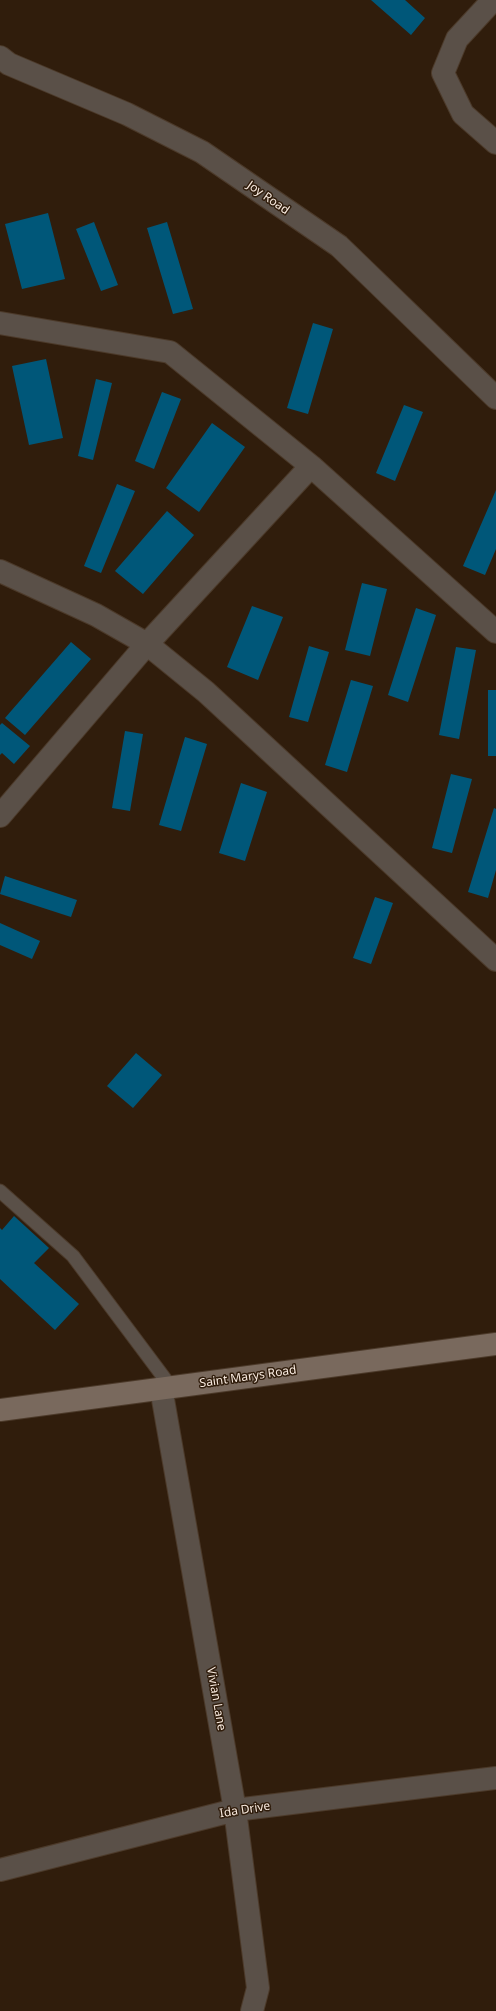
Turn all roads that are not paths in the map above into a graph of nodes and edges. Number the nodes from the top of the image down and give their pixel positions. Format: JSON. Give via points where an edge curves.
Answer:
{"nodes":[{"id":1,"x":493,"y":0,"type":"edge"},
{"id":2,"x":0,"y":56,"type":"edge"},
{"id":3,"x":496,"y":143,"type":"edge"},
{"id":4,"x":0,"y":323,"type":"edge"},
{"id":5,"x":496,"y":398,"type":"edge"},
{"id":6,"x":311,"y":466,"type":"junction"},
{"id":7,"x":0,"y":571,"type":"edge"},
{"id":8,"x":496,"y":632,"type":"edge"},
{"id":9,"x":147,"y":644,"type":"junction"},
{"id":10,"x":0,"y":816,"type":"edge"},
{"id":11,"x":496,"y":960,"type":"edge"},
{"id":12,"x":0,"y":1191,"type":"edge"},
{"id":13,"x":496,"y":1344,"type":"edge"},
{"id":14,"x":166,"y":1388,"type":"junction"},
{"id":15,"x":0,"y":1410,"type":"edge"},
{"id":16,"x":496,"y":1778,"type":"edge"},
{"id":17,"x":235,"y":1810,"type":"junction"},
{"id":18,"x":0,"y":1870,"type":"edge"},
{"id":19,"x":252,"y":2011,"type":"edge"}],
"edges":[{"from":1,"to":3,"type":"street","via":[[457,39],[443,73],[463,114]]},
{"from":2,"to":5,"type":"street","name":"Joy Road","via":[[10,64],[127,114],[202,152],[339,246]]},
{"from":4,"to":6,"type":"street","via":[[170,352]]},
{"from":6,"to":8,"type":"street"},
{"from":6,"to":9,"type":"street"},
{"from":7,"to":9,"type":"street","via":[[96,616]]},
{"from":9,"to":10,"type":"street"},
{"from":9,"to":11,"type":"street","via":[[206,692]]},
{"from":12,"to":14,"type":"lane","via":[[73,1256]]},
{"from":13,"to":14,"type":"main road","name":"Saint Marys Road"},
{"from":14,"to":15,"type":"main road","name":"Saint Marys Road"},
{"from":14,"to":17,"type":"street","name":"Vivian Lane"},
{"from":16,"to":17,"type":"street","name":"Ida Drive"},
{"from":17,"to":18,"type":"street","name":"Ida Drive"},
{"from":17,"to":19,"type":"street","name":"Vivian Lane","via":[[258,1988]]}]}
